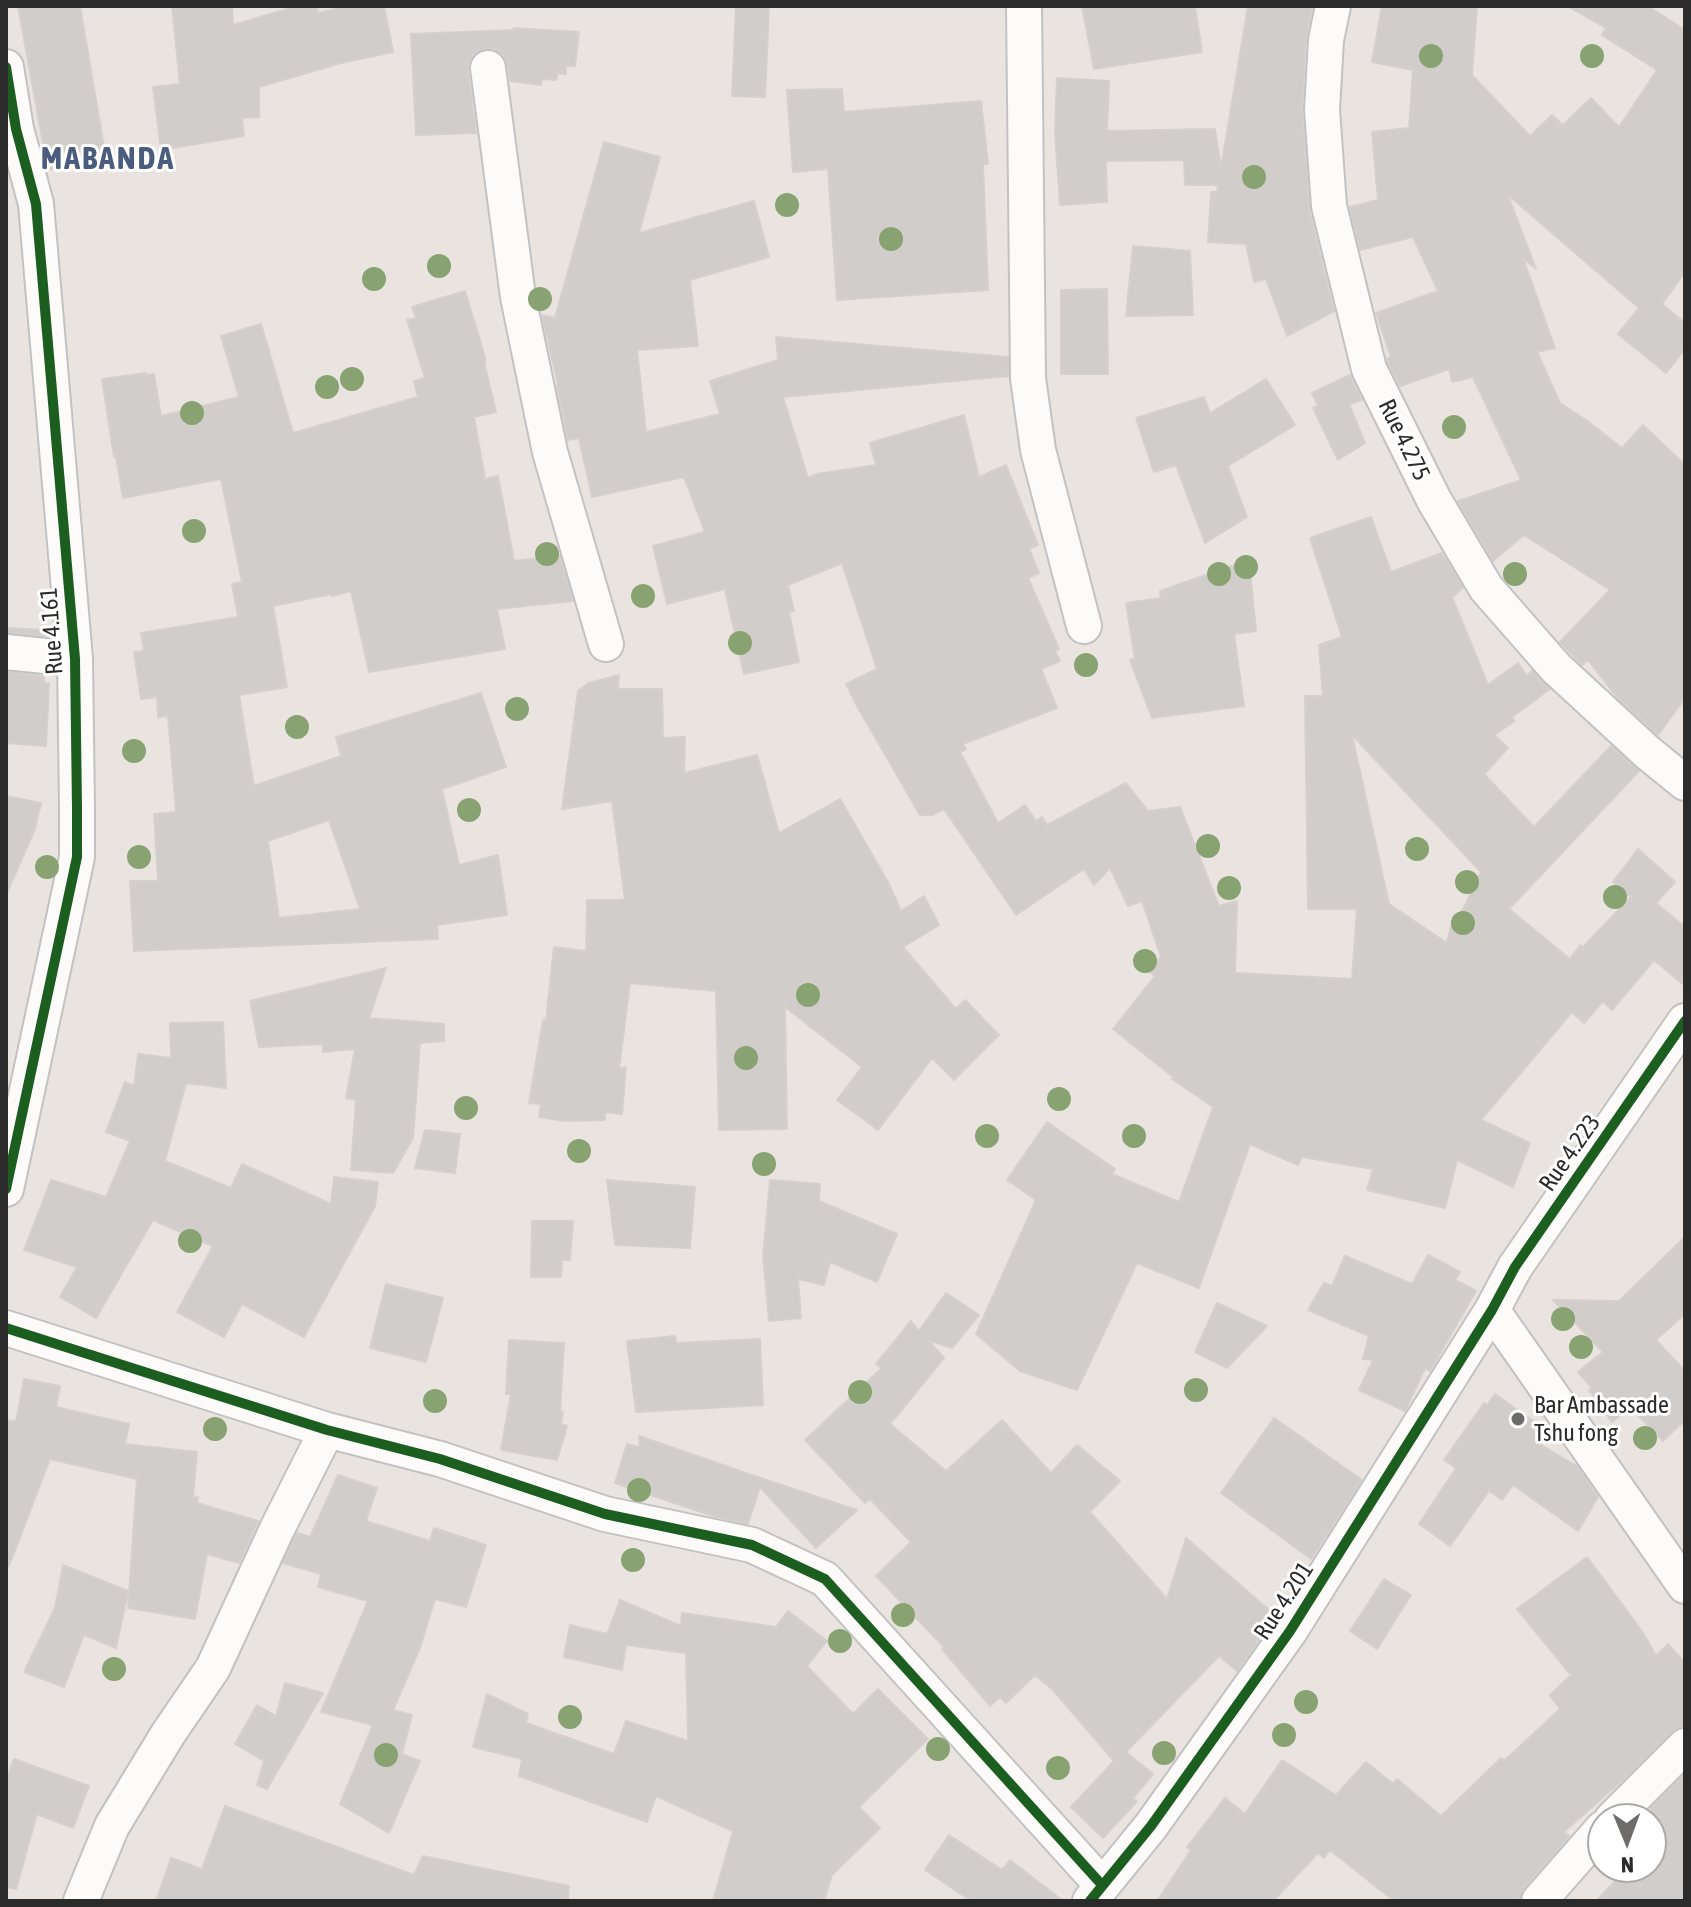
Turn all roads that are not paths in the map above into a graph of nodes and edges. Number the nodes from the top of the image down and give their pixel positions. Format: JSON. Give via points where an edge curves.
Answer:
{"nodes":[{"id":1,"x":1024,"y":6,"type":"edge"},
{"id":2,"x":1333,"y":6,"type":"edge"},
{"id":3,"x":6,"y":67,"type":"edge"},
{"id":4,"x":488,"y":68,"type":"dead end"},
{"id":5,"x":1084,"y":626,"type":"dead end"},
{"id":6,"x":606,"y":644,"type":"dead end"},
{"id":7,"x":6,"y":652,"type":"edge"},
{"id":8,"x":75,"y":659,"type":"junction"},
{"id":9,"x":1685,"y":783,"type":"edge"},
{"id":10,"x":1685,"y":1021,"type":"edge"},
{"id":11,"x":6,"y":1189,"type":"edge"},
{"id":12,"x":1492,"y":1310,"type":"junction"},
{"id":13,"x":6,"y":1328,"type":"edge"},
{"id":14,"x":327,"y":1430,"type":"junction"},
{"id":15,"x":1685,"y":1586,"type":"edge"},
{"id":16,"x":1685,"y":1746,"type":"edge"},
{"id":17,"x":1628,"y":1803,"type":"edge"},
{"id":18,"x":1587,"y":1846,"type":"edge"},
{"id":19,"x":1096,"y":1893,"type":"edge"},
{"id":20,"x":81,"y":1901,"type":"edge"},
{"id":21,"x":1539,"y":1901,"type":"edge"}],
"edges":[{"from":1,"to":5,"type":"street","via":[[1028,378],[1038,450]]},
{"from":2,"to":9,"type":"street","name":"Rue 4.275","via":[[1322,110],[1329,206],[1369,369],[1434,500],[1486,588],[1556,668]]},
{"from":3,"to":8,"type":"street","name":"Rue 4.161","via":[[36,204]]},
{"from":4,"to":6,"type":"street","via":[[518,297],[550,452]]},
{"from":7,"to":8,"type":"street"},
{"from":8,"to":11,"type":"street","name":"Rue 4.161","via":[[77,857]]},
{"from":10,"to":12,"type":"street","name":"Rue 4.223","via":[[1515,1267]]},
{"from":12,"to":15,"type":"street"},
{"from":12,"to":19,"type":"street","name":"Rue 4.201","via":[[1290,1631],[1151,1826]]},
{"from":13,"to":14,"type":"street"},
{"from":14,"to":19,"type":"street","via":[[440,1459],[605,1514],[752,1545],[825,1579]]},
{"from":14,"to":20,"type":"street","via":[[213,1668],[112,1826]]},
{"from":16,"to":17,"type":"street"},
{"from":18,"to":21,"type":"street"}]}
